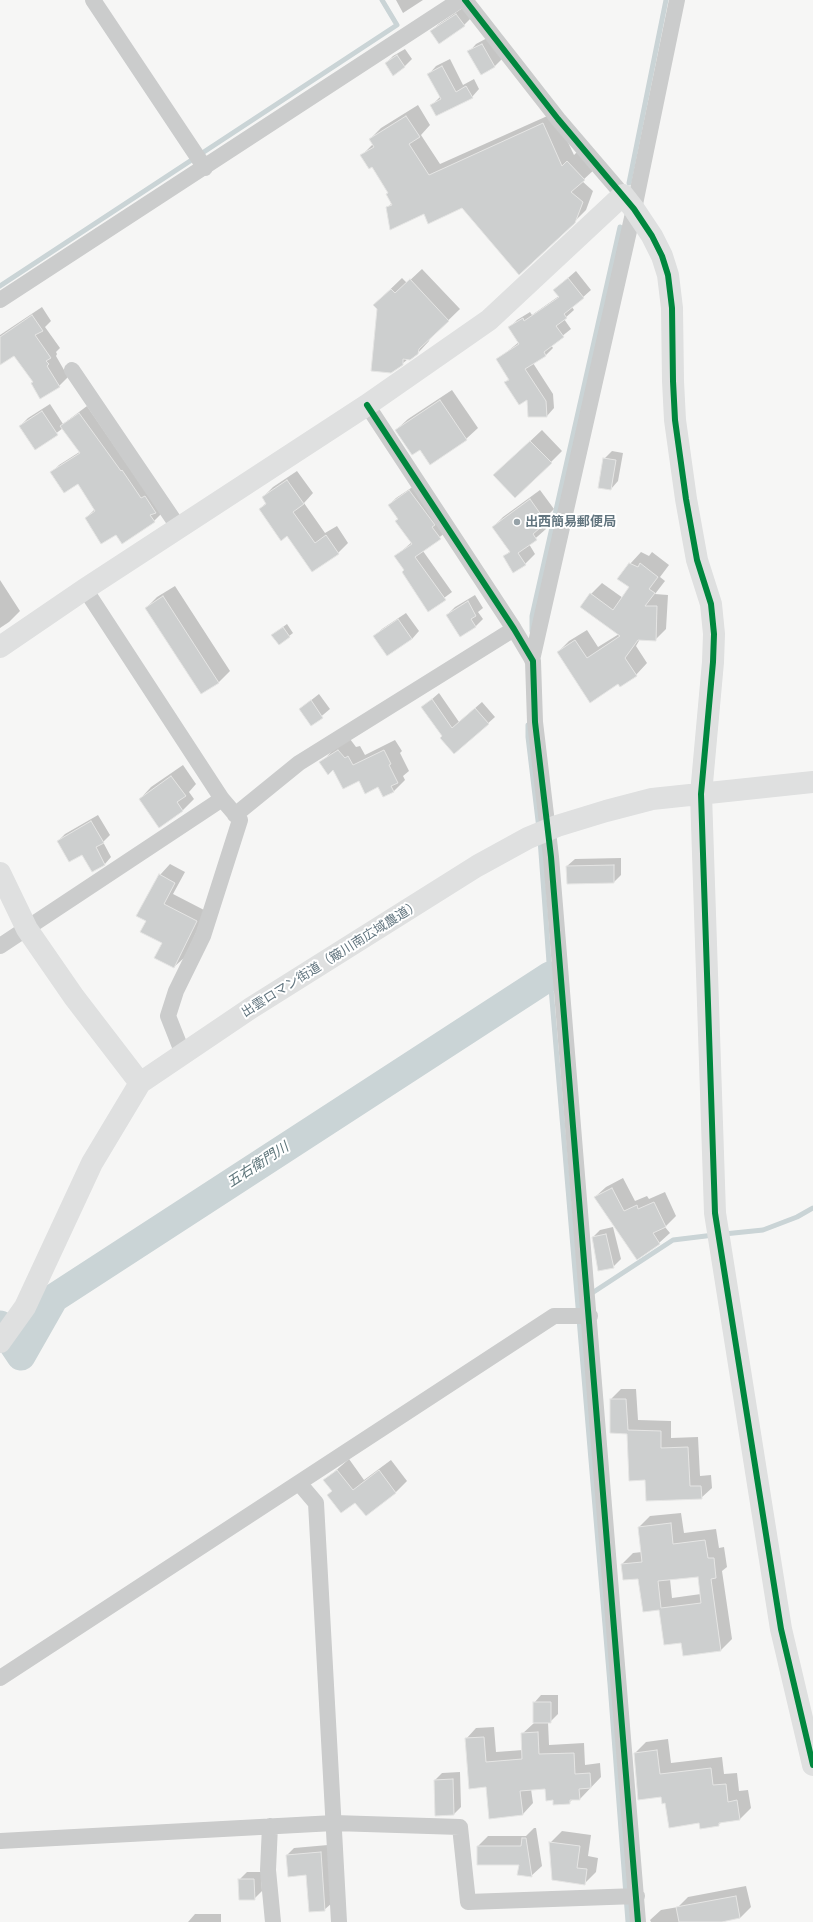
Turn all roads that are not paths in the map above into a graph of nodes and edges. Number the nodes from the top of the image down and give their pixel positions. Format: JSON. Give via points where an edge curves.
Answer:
{"nodes":[{"id":1,"x":94,"y":0,"type":"edge"},
{"id":2,"x":460,"y":0,"type":"edge"},
{"id":3,"x":465,"y":0,"type":"edge"},
{"id":4,"x":678,"y":0,"type":"edge"},
{"id":5,"x":205,"y":168,"type":"junction"},
{"id":6,"x":628,"y":202,"type":"junction"},
{"id":7,"x":0,"y":300,"type":"edge"},
{"id":8,"x":72,"y":370,"type":"dead end"},
{"id":9,"x":367,"y":405,"type":"junction"},
{"id":10,"x":179,"y":528,"type":"junction"},
{"id":11,"x":85,"y":589,"type":"junction"},
{"id":12,"x":514,"y":629,"type":"junction"},
{"id":13,"x":0,"y":647,"type":"edge"},
{"id":14,"x":532,"y":660,"type":"junction"},
{"id":15,"x":813,"y":782,"type":"edge"},
{"id":16,"x":701,"y":794,"type":"junction"},
{"id":17,"x":222,"y":799,"type":"junction"},
{"id":18,"x":235,"y":814,"type":"junction"},
{"id":19,"x":0,"y":873,"type":"edge"},
{"id":20,"x":27,"y":929,"type":"junction"},
{"id":21,"x":0,"y":946,"type":"edge"},
{"id":22,"x":183,"y":1054,"type":"junction"},
{"id":23,"x":140,"y":1083,"type":"junction"},
{"id":24,"x":590,"y":1316,"type":"junction"},
{"id":25,"x":0,"y":1342,"type":"edge"},
{"id":26,"x":299,"y":1483,"type":"junction"},
{"id":27,"x":0,"y":1678,"type":"edge"},
{"id":28,"x":813,"y":1765,"type":"edge"},
{"id":29,"x":334,"y":1823,"type":"junction"},
{"id":30,"x":270,"y":1826,"type":"junction"},
{"id":31,"x":0,"y":1841,"type":"edge"},
{"id":32,"x":637,"y":1896,"type":"junction"},
{"id":33,"x":273,"y":1922,"type":"edge"},
{"id":34,"x":339,"y":1922,"type":"edge"},
{"id":35,"x":638,"y":1922,"type":"edge"}],
"edges":[{"from":1,"to":5,"type":"street"},
{"from":2,"to":5,"type":"street"},
{"from":3,"to":6,"type":"street","via":[[558,119]]},
{"from":4,"to":6,"type":"street"},
{"from":5,"to":7,"type":"street"},
{"from":6,"to":9,"type":"street","via":[[489,320]]},
{"from":6,"to":14,"type":"street"},
{"from":6,"to":16,"type":"street","via":[[659,249],[668,275],[672,308],[675,420],[687,506],[698,560],[711,604],[713,662]]},
{"from":8,"to":10,"type":"street"},
{"from":9,"to":10,"type":"street"},
{"from":9,"to":12,"type":"street"},
{"from":10,"to":11,"type":"street"},
{"from":11,"to":13,"type":"street"},
{"from":11,"to":17,"type":"street"},
{"from":12,"to":14,"type":"street"},
{"from":12,"to":18,"type":"street","via":[[299,763]]},
{"from":14,"to":24,"type":"street","via":[[535,722],[551,857]]},
{"from":15,"to":16,"type":"street","name":"出雲ロマン街道（簸川南広域農道）"},
{"from":16,"to":22,"type":"street","name":"出雲ロマン街道（簸川南広域農道）","via":[[652,799],[564,824],[528,838],[476,866]]},
{"from":16,"to":28,"type":"street","via":[[715,1213],[781,1629]]},
{"from":17,"to":18,"type":"street"},
{"from":17,"to":20,"type":"street"},
{"from":18,"to":22,"type":"street","via":[[240,820],[205,928],[176,991],[168,1016]]},
{"from":19,"to":20,"type":"street"},
{"from":20,"to":21,"type":"street"},
{"from":20,"to":23,"type":"street","via":[[74,997]]},
{"from":22,"to":23,"type":"street","name":"出雲ロマン街道（簸川南広域農道）"},
{"from":23,"to":25,"type":"street","name":"出雲ロマン街道（簸川南広域農道）","via":[[92,1163],[25,1307]]},
{"from":24,"to":26,"type":"street","via":[[554,1316]]},
{"from":24,"to":32,"type":"street"},
{"from":26,"to":27,"type":"street"},
{"from":26,"to":29,"type":"street","via":[[316,1503]]},
{"from":29,"to":30,"type":"street"},
{"from":29,"to":32,"type":"street","via":[[460,1827],[468,1902]]},
{"from":29,"to":34,"type":"street"},
{"from":30,"to":31,"type":"street"},
{"from":30,"to":33,"type":"street","via":[[268,1870]]},
{"from":32,"to":35,"type":"street"}]}
